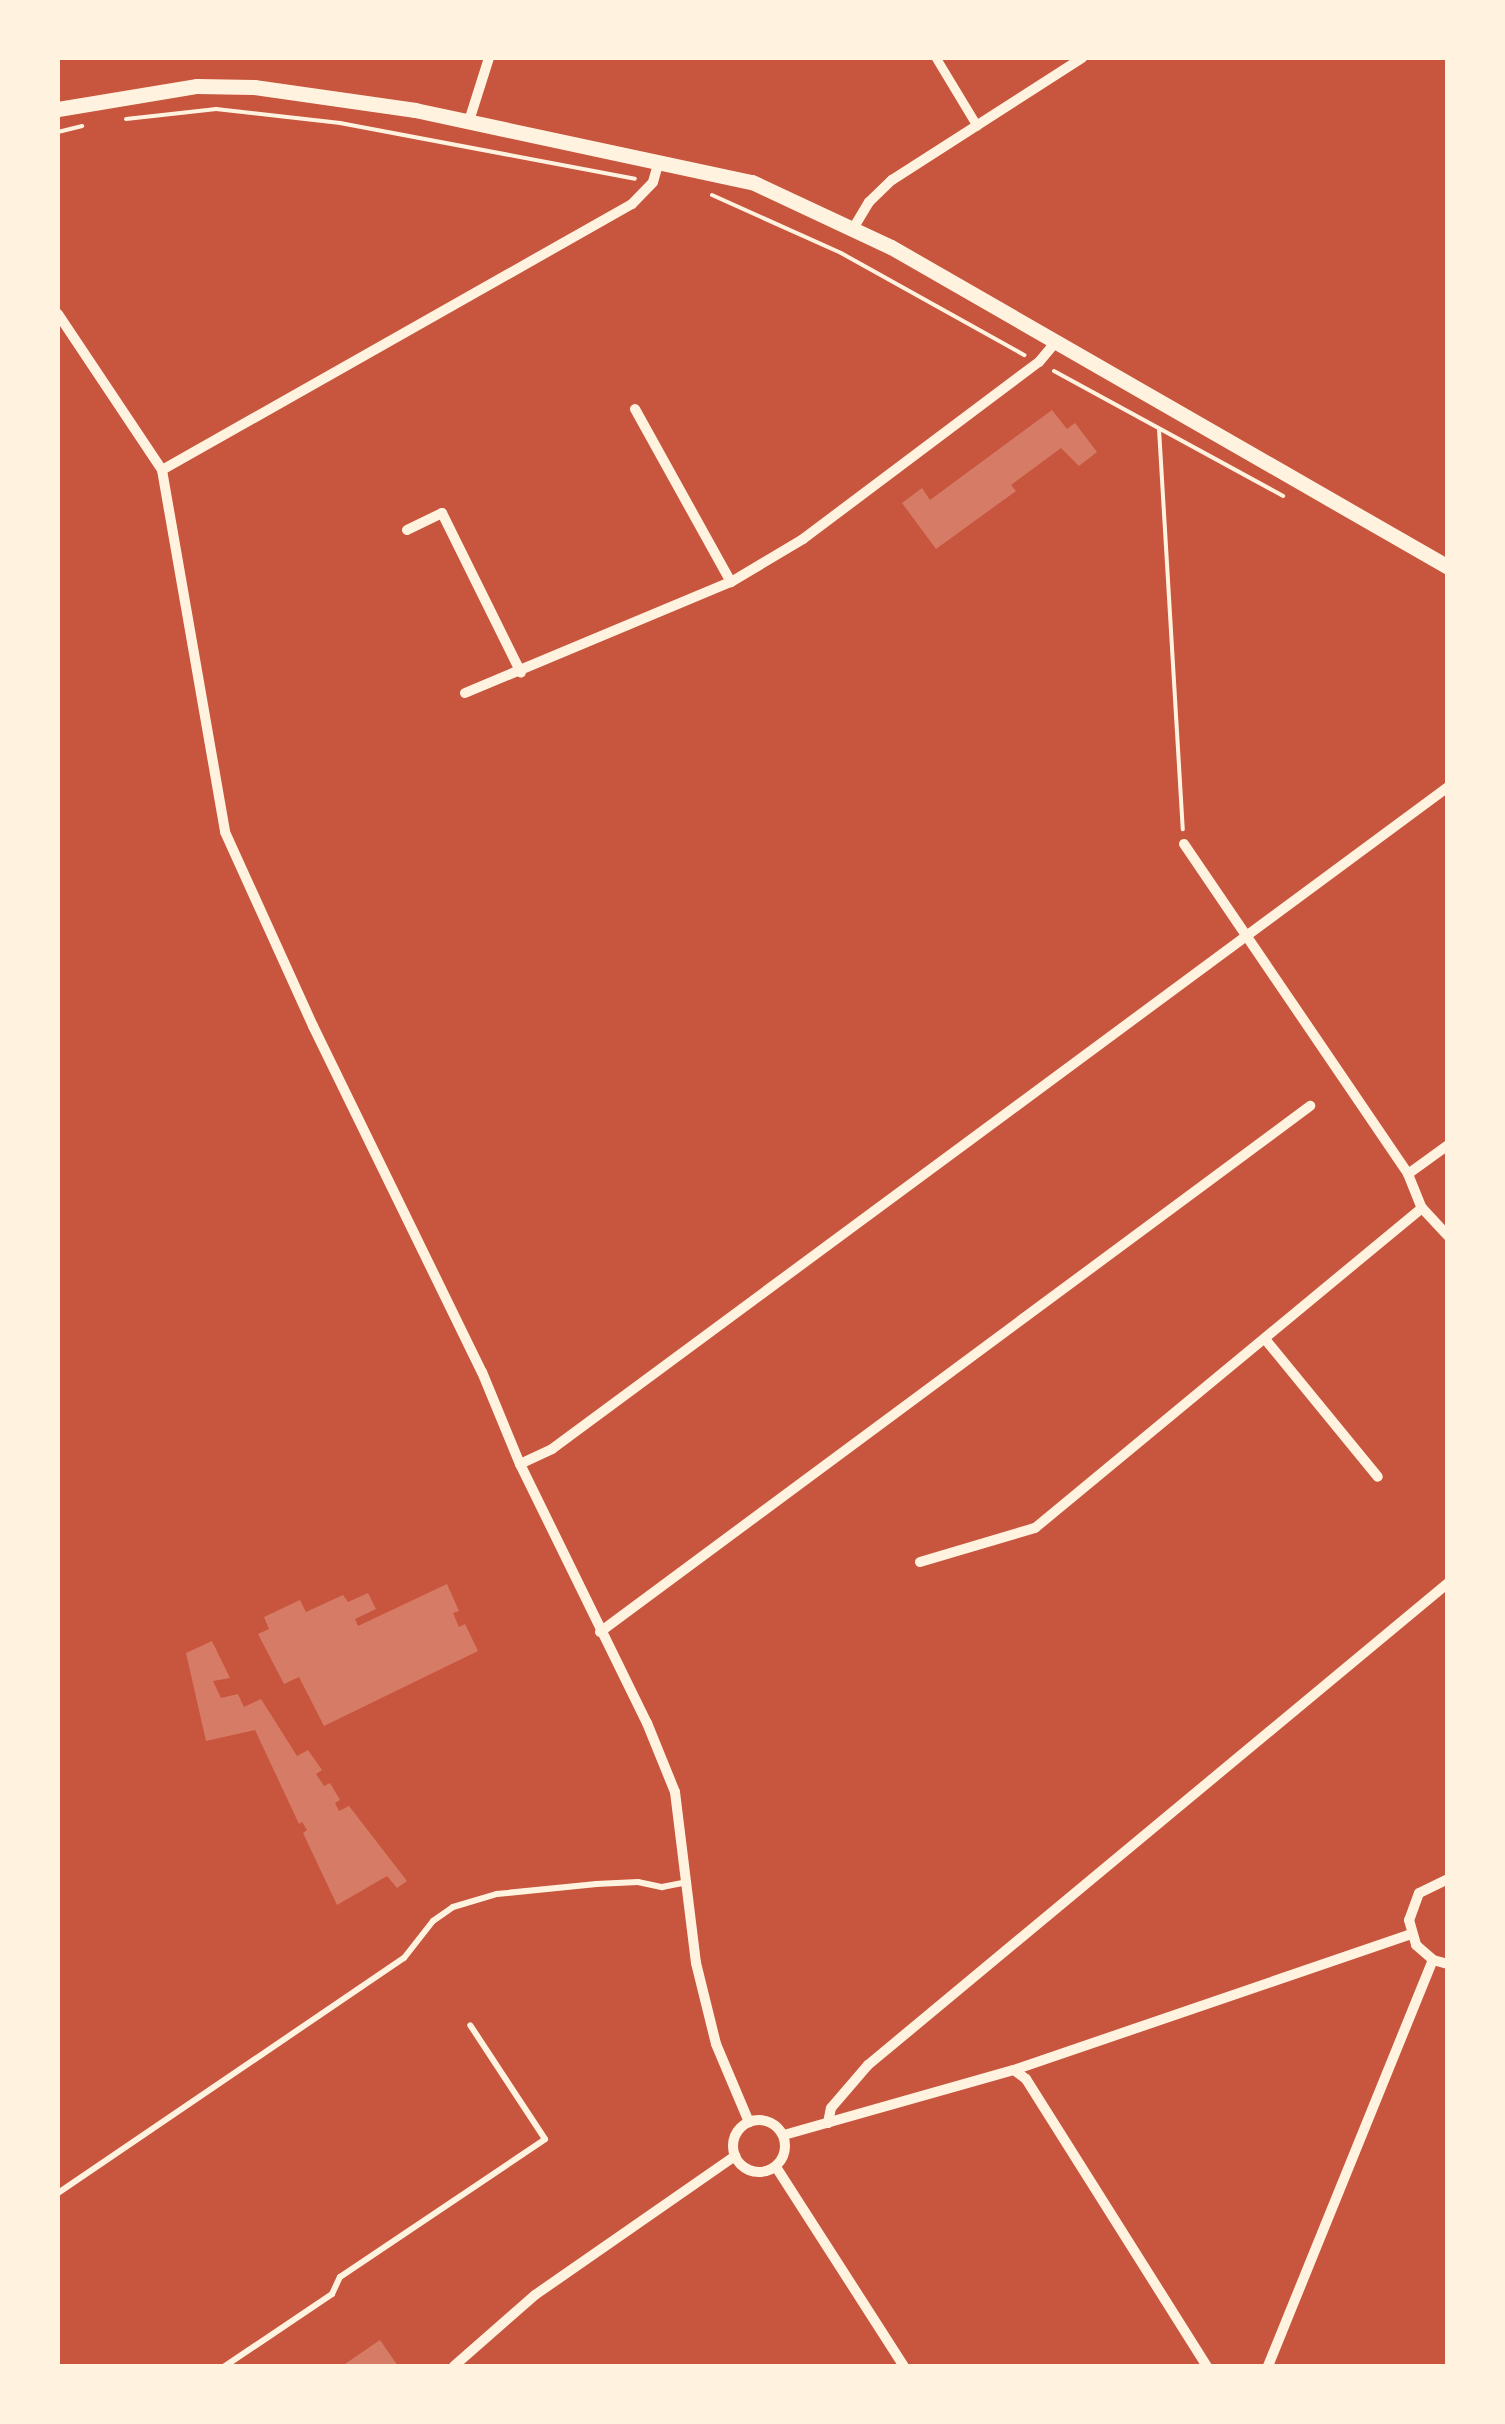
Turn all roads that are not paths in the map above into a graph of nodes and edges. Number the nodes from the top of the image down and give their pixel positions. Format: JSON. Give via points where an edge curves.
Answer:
{"nodes":[{"id":1,"x":488,"y":58,"type":"edge"},
{"id":2,"x":936,"y":58,"type":"edge"},
{"id":3,"x":1082,"y":58,"type":"edge"},
{"id":4,"x":58,"y":109,"type":"edge"},
{"id":5,"x":469,"y":121,"type":"junction"},
{"id":6,"x":977,"y":126,"type":"junction"},
{"id":7,"x":660,"y":160,"type":"junction"},
{"id":8,"x":854,"y":227,"type":"junction"},
{"id":9,"x":58,"y":314,"type":"edge"},
{"id":10,"x":1056,"y":342,"type":"junction"},
{"id":11,"x":635,"y":409,"type":"dead end"},
{"id":12,"x":162,"y":470,"type":"junction"},
{"id":13,"x":407,"y":530,"type":"dead end"},
{"id":14,"x":1448,"y":567,"type":"edge"},
{"id":15,"x":730,"y":582,"type":"junction"},
{"id":16,"x":520,"y":673,"type":"junction"},
{"id":17,"x":465,"y":693,"type":"dead end"},
{"id":18,"x":1448,"y":786,"type":"edge"},
{"id":19,"x":1184,"y":844,"type":"road end"},
{"id":20,"x":1246,"y":938,"type":"junction"},
{"id":21,"x":1310,"y":1106,"type":"dead end"},
{"id":22,"x":1448,"y":1145,"type":"edge"},
{"id":23,"x":1408,"y":1174,"type":"junction"},
{"id":24,"x":1422,"y":1208,"type":"junction"},
{"id":25,"x":1448,"y":1236,"type":"edge"},
{"id":26,"x":1264,"y":1339,"type":"junction"},
{"id":27,"x":520,"y":1464,"type":"junction"},
{"id":28,"x":1378,"y":1478,"type":"dead end"},
{"id":29,"x":920,"y":1562,"type":"dead end"},
{"id":30,"x":1448,"y":1584,"type":"edge"},
{"id":31,"x":600,"y":1632,"type":"junction"},
{"id":32,"x":1448,"y":1879,"type":"edge"},
{"id":33,"x":689,"y":1882,"type":"junction"},
{"id":34,"x":1411,"y":1934,"type":"junction"},
{"id":35,"x":1434,"y":1960,"type":"junction"},
{"id":36,"x":1448,"y":1964,"type":"edge"},
{"id":37,"x":470,"y":2025,"type":"dead end"},
{"id":38,"x":1014,"y":2070,"type":"junction"},
{"id":39,"x":748,"y":2122,"type":"junction"},
{"id":40,"x":828,"y":2124,"type":"junction"},
{"id":41,"x":784,"y":2135,"type":"junction"},
{"id":42,"x":735,"y":2156,"type":"junction"},
{"id":43,"x":776,"y":2166,"type":"junction"},
{"id":44,"x":58,"y":2193,"type":"edge"},
{"id":45,"x":226,"y":2366,"type":"edge"},
{"id":46,"x":454,"y":2366,"type":"edge"},
{"id":47,"x":904,"y":2366,"type":"edge"},
{"id":48,"x":1208,"y":2366,"type":"edge"},
{"id":49,"x":1268,"y":2366,"type":"edge"}],
"edges":[{"from":1,"to":5,"type":"street"},
{"from":2,"to":6,"type":"street"},
{"from":3,"to":6,"type":"street"},
{"from":4,"to":5,"type":"main road","via":[[197,86],[322,96]]},
{"from":5,"to":7,"type":"main road"},
{"from":6,"to":8,"type":"street","via":[[892,180]]},
{"from":7,"to":8,"type":"main road","via":[[752,182]]},
{"from":7,"to":12,"type":"street","via":[[653,182],[632,204]]},
{"from":8,"to":10,"type":"main road"},
{"from":9,"to":12,"type":"street"},
{"from":10,"to":14,"type":"main road"},
{"from":10,"to":15,"type":"street","via":[[802,539]]},
{"from":11,"to":15,"type":"street"},
{"from":12,"to":27,"type":"street","via":[[226,832]]},
{"from":13,"to":16,"type":"street","via":[[442,513]]},
{"from":15,"to":16,"type":"street"},
{"from":16,"to":17,"type":"street"},
{"from":18,"to":20,"type":"street"},
{"from":19,"to":20,"type":"street"},
{"from":20,"to":23,"type":"street"},
{"from":20,"to":27,"type":"street","via":[[552,1449]]},
{"from":21,"to":31,"type":"street"},
{"from":22,"to":23,"type":"street"},
{"from":23,"to":24,"type":"street"},
{"from":24,"to":25,"type":"street"},
{"from":24,"to":26,"type":"street"},
{"from":26,"to":28,"type":"street"},
{"from":26,"to":29,"type":"street","via":[[1035,1528]]},
{"from":27,"to":31,"type":"street"},
{"from":30,"to":40,"type":"street","via":[[868,2064],[831,2108]]},
{"from":31,"to":33,"type":"street","via":[[675,1792]]},
{"from":32,"to":34,"type":"street","via":[[1420,1893]]},
{"from":33,"to":39,"type":"street","via":[[700,1980],[716,2044]]},
{"from":33,"to":44,"type":"lane","via":[[497,1894],[454,1907],[433,1921],[404,1958]]},
{"from":34,"to":35,"type":"street"},
{"from":34,"to":38,"type":"street"},
{"from":35,"to":36,"type":"street"},
{"from":35,"to":49,"type":"street"},
{"from":37,"to":45,"type":"lane","via":[[545,2139],[340,2277],[332,2294]]},
{"from":38,"to":40,"type":"street"},
{"from":38,"to":48,"type":"street","via":[[1026,2079]]},
{"from":39,"to":41,"type":"street","via":[[772,2123]]},
{"from":39,"to":42,"type":"street","via":[[734,2140]]},
{"from":40,"to":41,"type":"street"},
{"from":41,"to":43,"type":"street","via":[[785,2152]]},
{"from":42,"to":43,"type":"street","via":[[753,2172]]},
{"from":42,"to":46,"type":"street","via":[[535,2295]]},
{"from":43,"to":47,"type":"street"}]}
